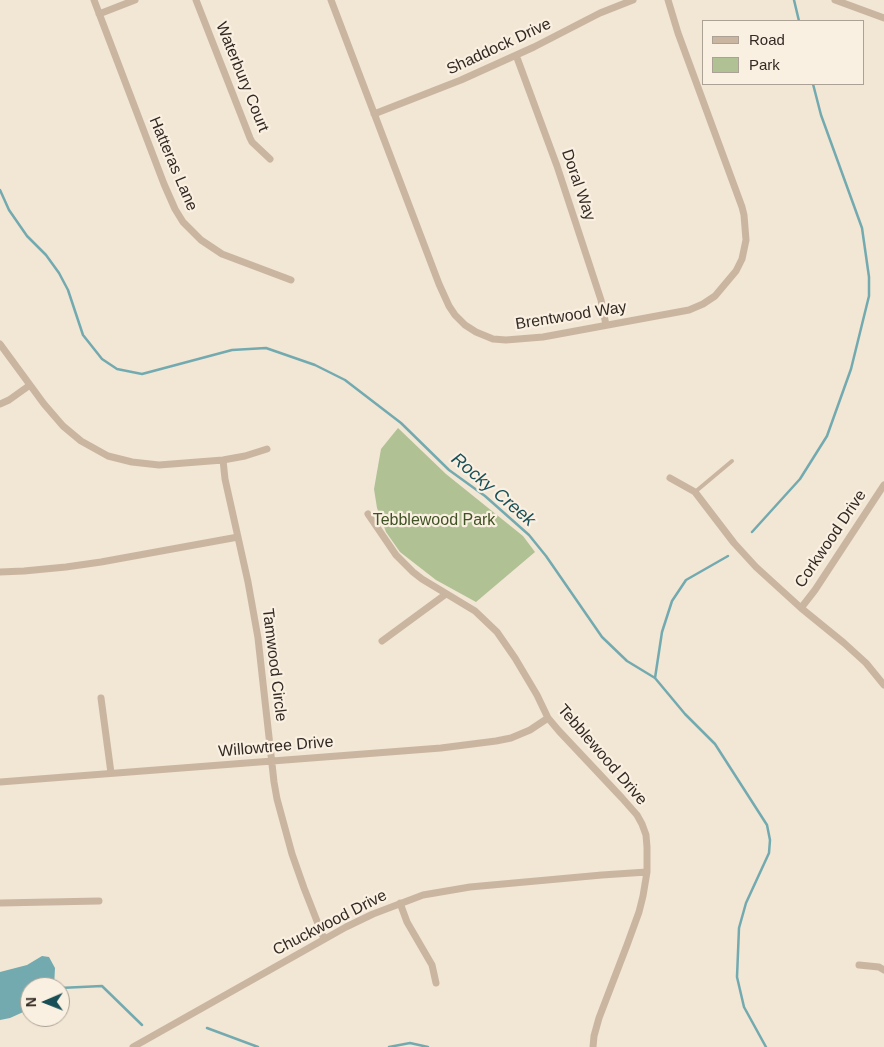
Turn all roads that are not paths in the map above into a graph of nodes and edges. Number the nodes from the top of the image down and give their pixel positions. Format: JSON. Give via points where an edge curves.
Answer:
{"nodes":[{"id":1,"x":94,"y":0,"type":"edge"},
{"id":2,"x":135,"y":0,"type":"edge"},
{"id":3,"x":196,"y":0,"type":"edge"},
{"id":4,"x":331,"y":0,"type":"edge"},
{"id":5,"x":633,"y":0,"type":"edge"},
{"id":6,"x":668,"y":0,"type":"edge"},
{"id":7,"x":835,"y":0,"type":"edge"},
{"id":8,"x":99,"y":14,"type":"junction"},
{"id":9,"x":884,"y":18,"type":"edge"},
{"id":10,"x":516,"y":56,"type":"junction"},
{"id":11,"x":374,"y":114,"type":"junction"},
{"id":12,"x":270,"y":159,"type":"dead end"},
{"id":13,"x":291,"y":280,"type":"dead end"},
{"id":14,"x":606,"y":325,"type":"junction"},
{"id":15,"x":0,"y":344,"type":"edge"},
{"id":16,"x":30,"y":385,"type":"junction"},
{"id":17,"x":0,"y":404,"type":"edge"},
{"id":18,"x":266,"y":448,"type":"dead end"},
{"id":19,"x":223,"y":460,"type":"junction"},
{"id":20,"x":732,"y":461,"type":"dead end"},
{"id":21,"x":670,"y":478,"type":"dead end"},
{"id":22,"x":884,"y":485,"type":"edge"},
{"id":23,"x":695,"y":492,"type":"junction"},
{"id":24,"x":368,"y":514,"type":"dead end"},
{"id":25,"x":238,"y":537,"type":"junction"},
{"id":26,"x":0,"y":572,"type":"edge"},
{"id":27,"x":446,"y":594,"type":"junction"},
{"id":28,"x":801,"y":608,"type":"junction"},
{"id":29,"x":382,"y":641,"type":"dead end"},
{"id":30,"x":884,"y":685,"type":"edge"},
{"id":31,"x":101,"y":698,"type":"dead end"},
{"id":32,"x":548,"y":718,"type":"junction"},
{"id":33,"x":272,"y":761,"type":"junction"},
{"id":34,"x":112,"y":773,"type":"junction"},
{"id":35,"x":0,"y":782,"type":"edge"},
{"id":36,"x":647,"y":872,"type":"junction"},
{"id":37,"x":99,"y":902,"type":"dead end"},
{"id":38,"x":0,"y":903,"type":"edge"},
{"id":39,"x":400,"y":903,"type":"junction"},
{"id":40,"x":324,"y":939,"type":"junction"},
{"id":41,"x":859,"y":965,"type":"dead end"},
{"id":42,"x":884,"y":970,"type":"edge"},
{"id":43,"x":436,"y":982,"type":"dead end"},
{"id":44,"x":133,"y":1047,"type":"edge"},
{"id":45,"x":593,"y":1047,"type":"edge"}],
"edges":[{"from":1,"to":8,"type":"street","name":"Hatteras Lane"},
{"from":2,"to":8,"type":"street"},
{"from":3,"to":12,"type":"street","name":"Waterbury Court","via":[[250,138]]},
{"from":4,"to":11,"type":"street","name":"Brentwood Way"},
{"from":5,"to":10,"type":"street","name":"Shaddock Drive","via":[[600,13]]},
{"from":6,"to":14,"type":"street","name":"Brentwood Way","via":[[742,207],[745,247],[736,271],[715,296],[703,304],[689,310]]},
{"from":7,"to":9,"type":"street"},
{"from":8,"to":13,"type":"street","name":"Hatteras Lane","via":[[164,184],[183,222],[222,254]]},
{"from":10,"to":11,"type":"street","name":"Shaddock Drive"},
{"from":10,"to":14,"type":"street","name":"Doral Way","via":[[560,175],[601,300]]},
{"from":11,"to":14,"type":"street","name":"Brentwood Way","via":[[439,284],[449,306],[465,325],[481,335],[506,340]]},
{"from":15,"to":16,"type":"street"},
{"from":16,"to":17,"type":"street"},
{"from":16,"to":19,"type":"street","via":[[63,426],[108,456],[144,464]]},
{"from":18,"to":19,"type":"street"},
{"from":19,"to":25,"type":"street","name":"Tamwood Circle"},
{"from":20,"to":23,"type":"lane"},
{"from":21,"to":23,"type":"street"},
{"from":22,"to":28,"type":"street","name":"Corkwood Drive"},
{"from":23,"to":28,"type":"street","via":[[746,557]]},
{"from":24,"to":27,"type":"street","name":"Tebblewood Drive","via":[[404,564]]},
{"from":25,"to":26,"type":"street","via":[[101,562]]},
{"from":25,"to":33,"type":"street","name":"Tamwood Circle","via":[[258,638]]},
{"from":27,"to":29,"type":"street"},
{"from":27,"to":32,"type":"street","name":"Tebblewood Drive","via":[[475,611],[497,632],[537,694]]},
{"from":28,"to":30,"type":"street","via":[[866,663]]},
{"from":31,"to":34,"type":"street"},
{"from":32,"to":33,"type":"street","name":"Willowtree Drive","via":[[530,730],[496,742]]},
{"from":32,"to":36,"type":"street","name":"Tebblewood Drive","via":[[637,816],[646,835]]},
{"from":33,"to":34,"type":"street","name":"Willowtree Drive"},
{"from":33,"to":40,"type":"street","name":"Tamwood Circle","via":[[277,799],[292,854]]},
{"from":34,"to":35,"type":"street","name":"Willowtree Drive"},
{"from":36,"to":39,"type":"street","name":"Chuckwood Drive","via":[[470,887],[423,895]]},
{"from":36,"to":45,"type":"street","name":"Tebblewood Drive","via":[[639,912],[599,1018]]},
{"from":37,"to":38,"type":"street"},
{"from":39,"to":40,"type":"street","name":"Chuckwood Drive"},
{"from":39,"to":43,"type":"street","via":[[432,965]]},
{"from":40,"to":44,"type":"street","name":"Chuckwood Drive"},
{"from":41,"to":42,"type":"street"}]}
